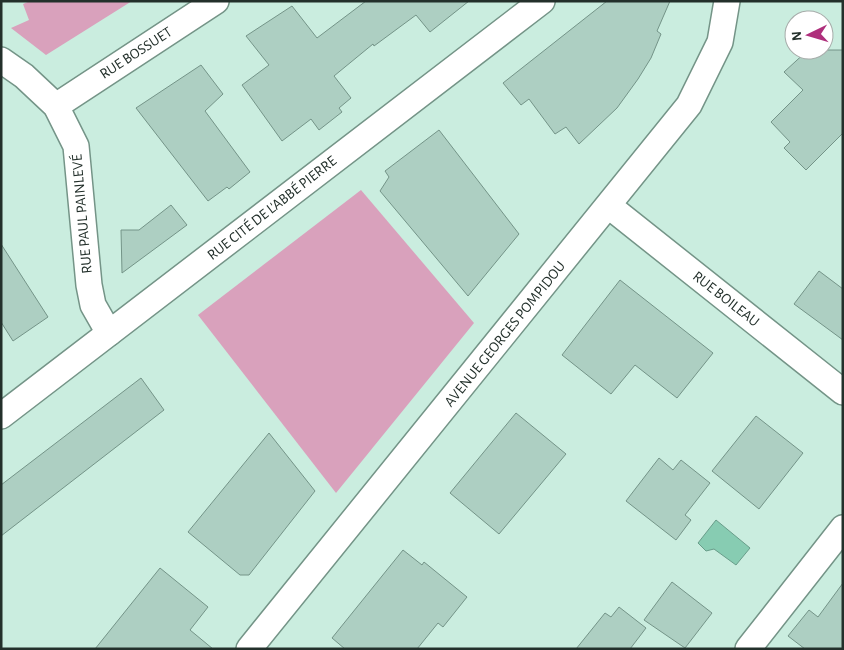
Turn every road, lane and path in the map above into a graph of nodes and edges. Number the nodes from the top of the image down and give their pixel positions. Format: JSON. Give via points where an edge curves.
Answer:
{"nodes":[{"id":1,"x":216,"y":1,"type":"edge"},
{"id":2,"x":542,"y":1,"type":"edge"},
{"id":3,"x":727,"y":1,"type":"edge"},
{"id":4,"x":1,"y":60,"type":"edge"},
{"id":5,"x":56,"y":106,"type":"junction"},
{"id":6,"x":609,"y":206,"type":"junction"},
{"id":7,"x":109,"y":333,"type":"junction"},
{"id":8,"x":843,"y":392,"type":"edge"},
{"id":9,"x":1,"y":416,"type":"edge"},
{"id":10,"x":840,"y":538,"type":"edge"},
{"id":11,"x":249,"y":649,"type":"edge"},
{"id":12,"x":748,"y":649,"type":"edge"}],
"edges":[{"from":1,"to":5,"type":"street","name":"RUE BOSSUET"},
{"from":2,"to":7,"type":"street","name":"RUE CITÉ DE L'ABBÉ PIERRE"},
{"from":3,"to":6,"type":"street","name":"AVENUE GEORGES POMPIDOU","via":[[720,42],[689,105]]},
{"from":4,"to":5,"type":"street","name":"RUE PAUL PAINLEVÉ"},
{"from":5,"to":7,"type":"street","name":"RUE PAUL PAINLEVÉ","via":[[76,146],[89,285],[93,304]]},
{"from":6,"to":8,"type":"street","name":"RUE BOILEAU"},
{"from":6,"to":11,"type":"street","name":"AVENUE GEORGES POMPIDOU"},
{"from":7,"to":9,"type":"street","name":"RUE CITÉ DE L'ABBÉ PIERRE"},
{"from":10,"to":12,"type":"street"}]}
